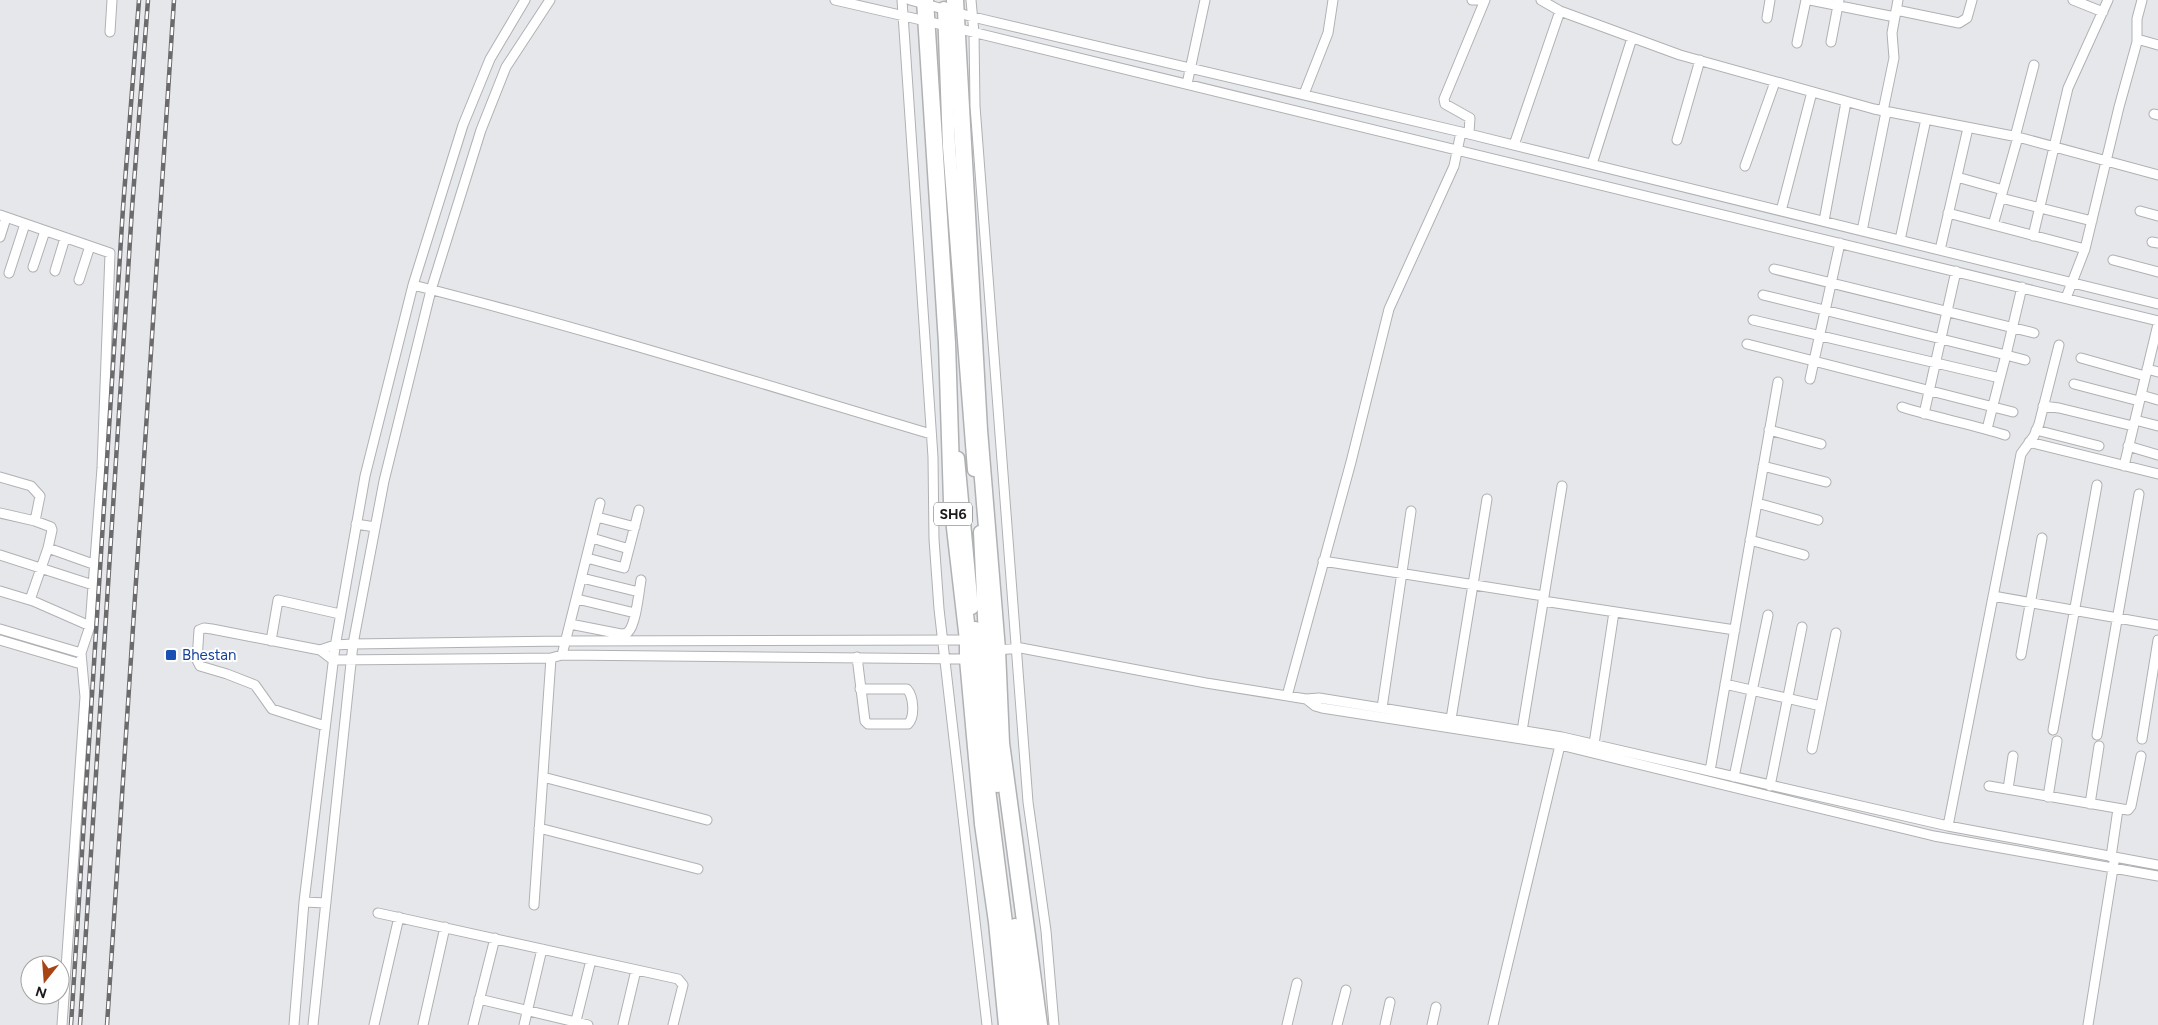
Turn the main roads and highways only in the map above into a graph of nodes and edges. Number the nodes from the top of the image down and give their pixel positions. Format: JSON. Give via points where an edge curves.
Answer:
{"nodes":[{"id":1,"x":935,"y":4,"type":"edge"},
{"id":2,"x":940,"y":24,"type":"junction"},
{"id":3,"x":1007,"y":1025,"type":"edge"},
{"id":4,"x":1019,"y":1025,"type":"edge"},
{"id":5,"x":1028,"y":1025,"type":"edge"},
{"id":6,"x":1039,"y":1025,"type":"edge"}],
"edges":[{"from":1,"to":2,"type":"highway","number":"SH6"},
{"from":1,"to":2,"type":"highway"},
{"from":2,"to":3,"type":"highway","number":"SH6","via":[[952,502],[968,640],[983,824]]},
{"from":2,"to":4,"type":"main road","via":[[956,441],[983,742]]},
{"from":2,"to":5,"type":"main road","via":[[979,518],[992,741]]},
{"from":2,"to":6,"type":"highway","via":[[980,430],[1001,743]]}]}
